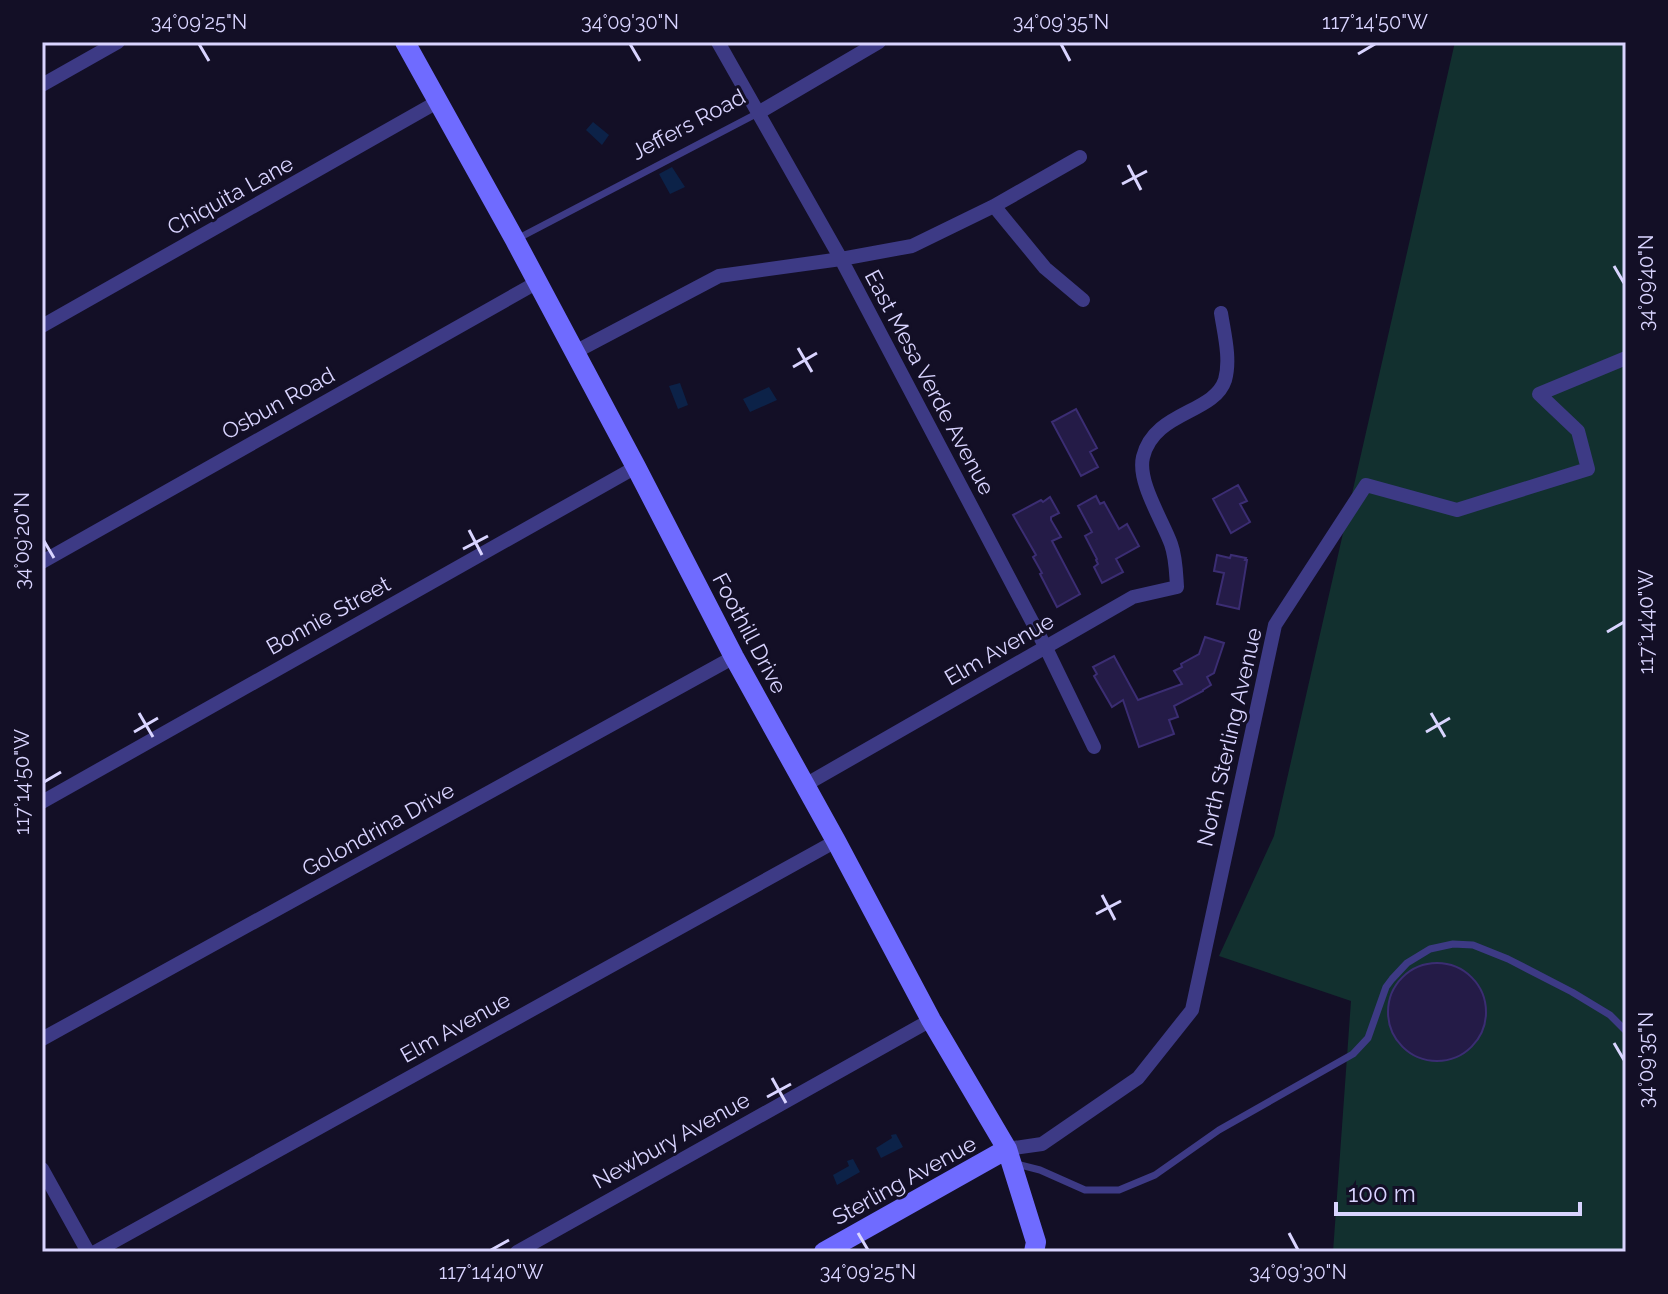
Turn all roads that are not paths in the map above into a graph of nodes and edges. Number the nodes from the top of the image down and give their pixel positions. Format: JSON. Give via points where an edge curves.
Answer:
{"nodes":[{"id":1,"x":118,"y":42,"type":"edge"},
{"id":2,"x":405,"y":42,"type":"edge"},
{"id":3,"x":718,"y":42,"type":"edge"},
{"id":4,"x":879,"y":42,"type":"edge"},
{"id":5,"x":42,"y":85,"type":"edge"},
{"id":6,"x":439,"y":101,"type":"junction"},
{"id":7,"x":758,"y":113,"type":"junction"},
{"id":8,"x":1080,"y":157,"type":"dead end"},
{"id":9,"x":994,"y":206,"type":"junction"},
{"id":10,"x":515,"y":240,"type":"junction"},
{"id":11,"x":841,"y":259,"type":"junction"},
{"id":12,"x":536,"y":283,"type":"junction"},
{"id":13,"x":1083,"y":300,"type":"dead end"},
{"id":14,"x":1221,"y":313,"type":"dead end"},
{"id":15,"x":42,"y":326,"type":"edge"},
{"id":16,"x":575,"y":352,"type":"junction"},
{"id":17,"x":1626,"y":358,"type":"edge"},
{"id":18,"x":636,"y":467,"type":"junction"},
{"id":19,"x":42,"y":562,"type":"edge"},
{"id":20,"x":1046,"y":648,"type":"junction"},
{"id":21,"x":734,"y":657,"type":"junction"},
{"id":22,"x":1094,"y":747,"type":"dead end"},
{"id":23,"x":805,"y":785,"type":"junction"},
{"id":24,"x":42,"y":802,"type":"edge"},
{"id":25,"x":836,"y":841,"type":"junction"},
{"id":26,"x":931,"y":1020,"type":"junction"},
{"id":27,"x":1626,"y":1031,"type":"edge"},
{"id":28,"x":42,"y":1039,"type":"edge"},
{"id":29,"x":1009,"y":1156,"type":"junction"},
{"id":30,"x":42,"y":1169,"type":"edge"},
{"id":31,"x":88,"y":1252,"type":"edge"},
{"id":32,"x":95,"y":1252,"type":"edge"},
{"id":33,"x":517,"y":1252,"type":"edge"},
{"id":34,"x":824,"y":1252,"type":"edge"},
{"id":35,"x":1034,"y":1252,"type":"edge"}],
"edges":[{"from":1,"to":5,"type":"street"},
{"from":2,"to":6,"type":"street","name":"Foothill Drive"},
{"from":3,"to":7,"type":"street","name":"East Mesa Verde Avenue"},
{"from":4,"to":7,"type":"street","name":"Jeffers Road"},
{"from":6,"to":10,"type":"street","name":"Foothill Drive"},
{"from":6,"to":15,"type":"street","name":"Chiquita Lane"},
{"from":7,"to":10,"type":"lane","name":"Jeffers Road"},
{"from":7,"to":11,"type":"street","name":"East Mesa Verde Avenue"},
{"from":8,"to":9,"type":"street"},
{"from":9,"to":11,"type":"street","via":[[912,246]]},
{"from":9,"to":13,"type":"street","via":[[1045,268]]},
{"from":10,"to":12,"type":"street","name":"Foothill Drive"},
{"from":11,"to":16,"type":"street","via":[[719,276]]},
{"from":11,"to":20,"type":"street","name":"East Mesa Verde Avenue"},
{"from":12,"to":16,"type":"street","name":"Foothill Drive"},
{"from":12,"to":19,"type":"street","name":"Osbun Road"},
{"from":14,"to":20,"type":"street","name":"Elm Avenue","via":[[1225,381],[1214,399],[1171,421],[1149,442],[1142,460],[1147,491],[1172,545],[1177,587],[1133,597]]},
{"from":16,"to":18,"type":"street","name":"Foothill Drive"},
{"from":17,"to":29,"type":"street","name":"North Sterling Avenue","via":[[1539,394],[1578,431],[1588,469],[1457,510],[1366,485],[1275,625],[1192,1010],[1138,1078],[1042,1144]]},
{"from":18,"to":21,"type":"street","name":"Foothill Drive"},
{"from":18,"to":24,"type":"street","name":"Bonnie Street"},
{"from":20,"to":22,"type":"street","name":"East Mesa Verde Avenue"},
{"from":20,"to":23,"type":"street","name":"Elm Avenue"},
{"from":21,"to":23,"type":"street","name":"Foothill Drive"},
{"from":21,"to":28,"type":"street","name":"Golondrina Drive"},
{"from":23,"to":25,"type":"street","name":"Foothill Drive"},
{"from":25,"to":26,"type":"street","name":"Foothill Drive"},
{"from":25,"to":32,"type":"street","name":"Elm Avenue"},
{"from":26,"to":29,"type":"street","name":"Foothill Drive"},
{"from":26,"to":33,"type":"street","name":"Newbury Avenue"},
{"from":27,"to":29,"type":"lane","via":[[1594,1004],[1508,959],[1473,945],[1443,945],[1407,963],[1392,979],[1368,1038],[1353,1054],[1219,1130],[1155,1175],[1119,1190],[1085,1190]]},
{"from":29,"to":34,"type":"street","name":"Sterling Avenue"},
{"from":29,"to":35,"type":"street","name":"Foothill Drive","via":[[1036,1242]]},
{"from":30,"to":31,"type":"street"}]}
